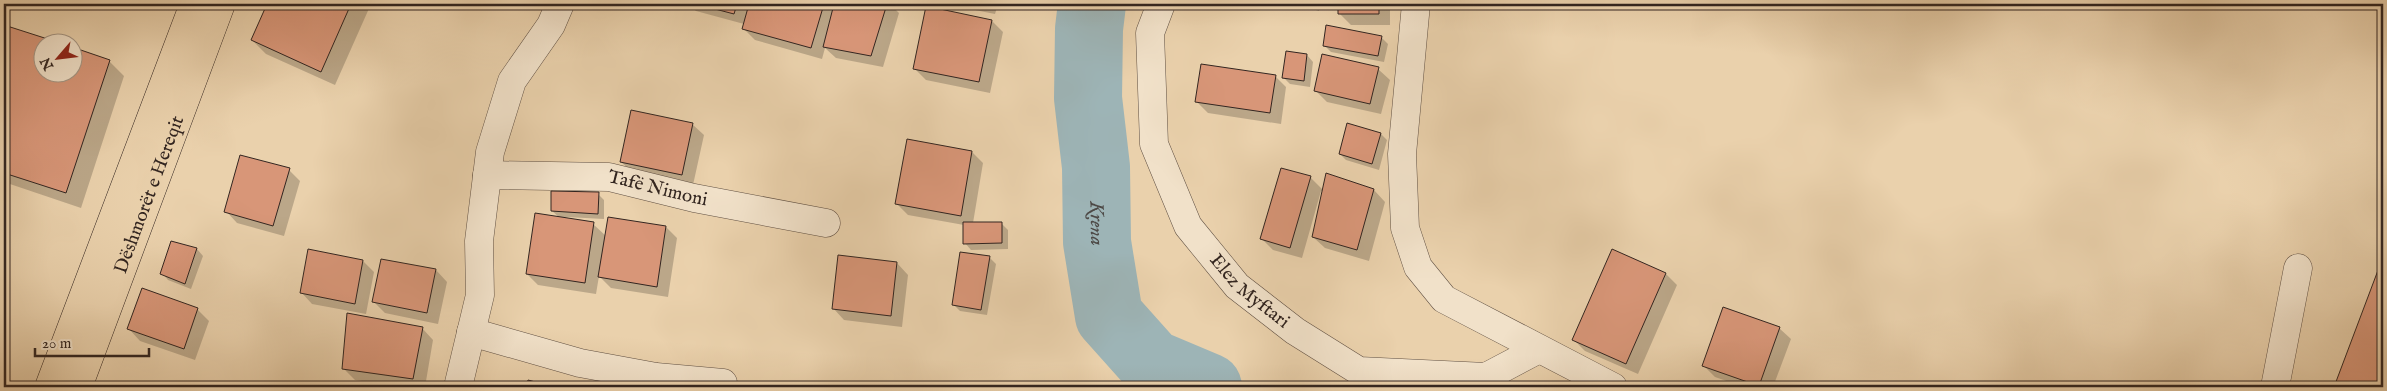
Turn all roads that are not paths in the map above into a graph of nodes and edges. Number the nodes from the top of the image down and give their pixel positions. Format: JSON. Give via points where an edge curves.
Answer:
{"nodes":[{"id":1,"x":194,"y":4,"type":"edge"},
{"id":2,"x":221,"y":4,"type":"edge"},
{"id":3,"x":560,"y":4,"type":"edge"},
{"id":4,"x":1161,"y":4,"type":"edge"},
{"id":5,"x":1416,"y":4,"type":"edge"},
{"id":6,"x":487,"y":175,"type":"junction"},
{"id":7,"x":826,"y":222,"type":"dead end"},
{"id":8,"x":2298,"y":268,"type":"dead end"},
{"id":9,"x":471,"y":332,"type":"junction"},
{"id":10,"x":1539,"y":349,"type":"junction"},
{"id":11,"x":723,"y":383,"type":"dead end"},
{"id":12,"x":49,"y":387,"type":"edge"},
{"id":13,"x":78,"y":387,"type":"edge"},
{"id":14,"x":458,"y":387,"type":"edge"},
{"id":15,"x":1613,"y":387,"type":"edge"},
{"id":16,"x":2275,"y":387,"type":"edge"}],
"edges":[{"from":1,"to":12,"type":"main road"},
{"from":2,"to":13,"type":"main road","name":"Dëshmorët e Hereqit"},
{"from":3,"to":6,"type":"street","via":[[551,25],[512,81],[490,152]]},
{"from":4,"to":10,"type":"street","name":"Elez Myftari","via":[[1150,33],[1154,144],[1188,226],[1237,286],[1295,331],[1360,370],[1486,377]]},
{"from":5,"to":10,"type":"street","via":[[1402,154],[1405,228],[1418,267],[1444,299]]},
{"from":6,"to":7,"type":"street","name":"Tafë Nimoni","via":[[609,176],[694,198]]},
{"from":6,"to":9,"type":"street","via":[[479,241],[480,295]]},
{"from":8,"to":16,"type":"street"},
{"from":9,"to":11,"type":"street","via":[[580,363],[656,377]]},
{"from":9,"to":14,"type":"street"},
{"from":10,"to":15,"type":"street"}]}
